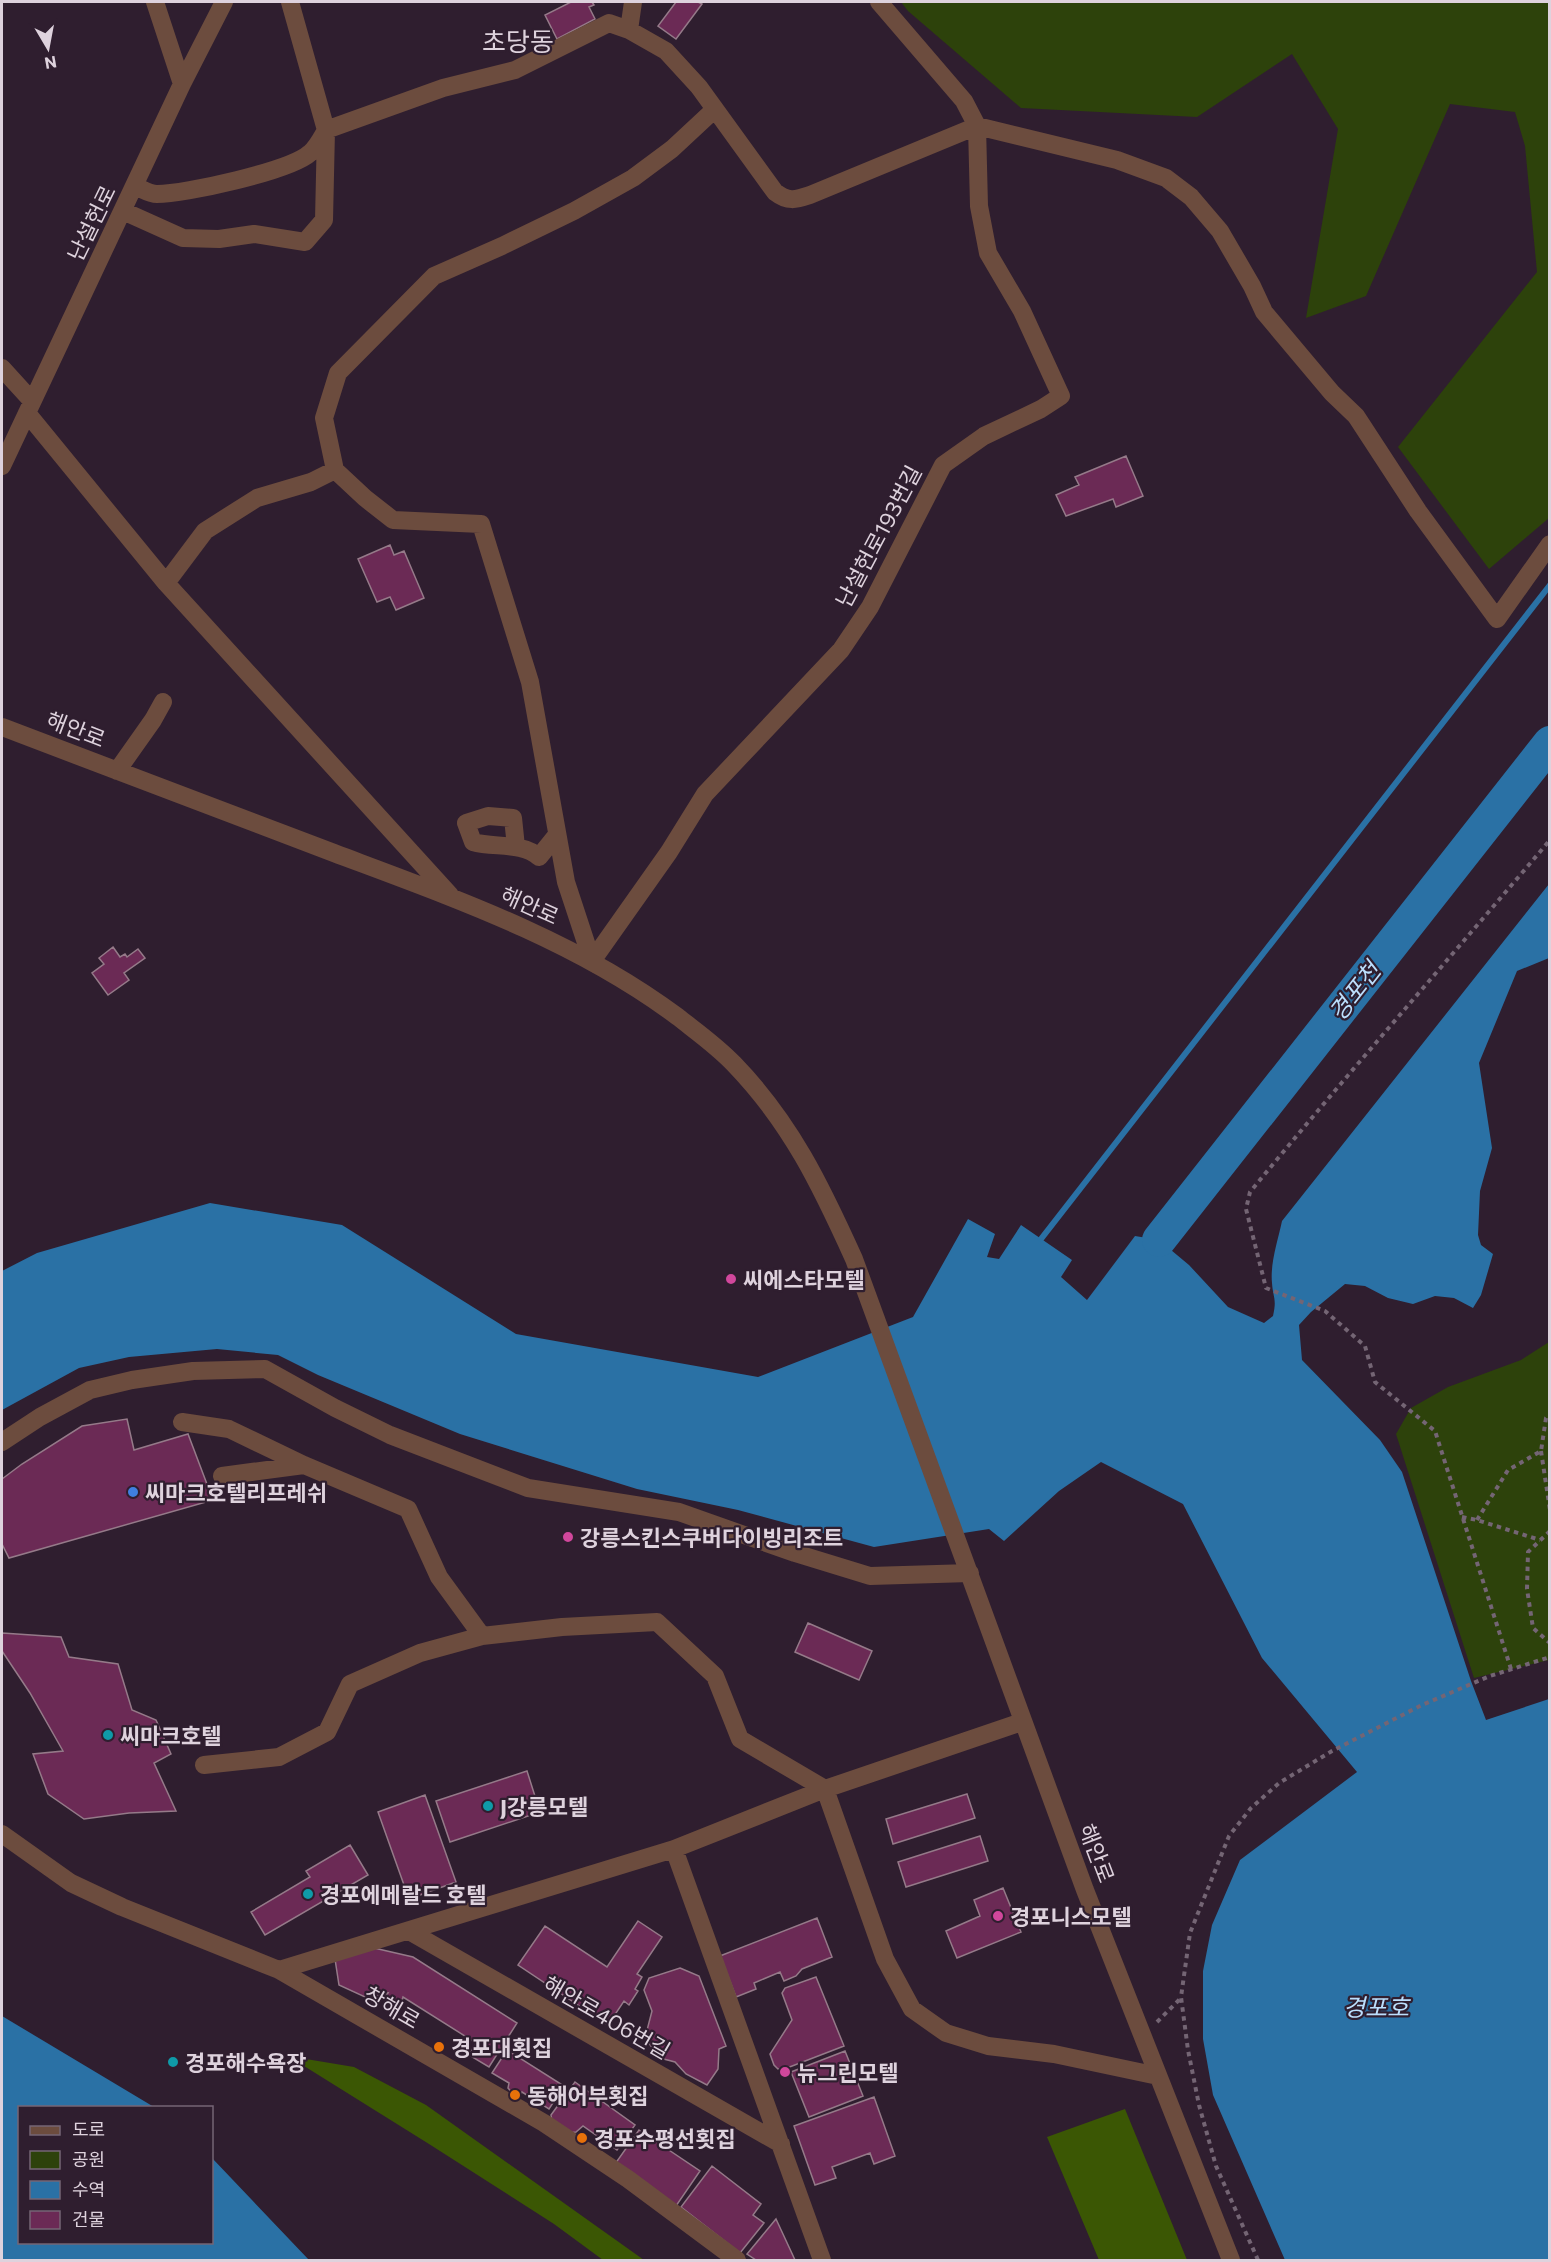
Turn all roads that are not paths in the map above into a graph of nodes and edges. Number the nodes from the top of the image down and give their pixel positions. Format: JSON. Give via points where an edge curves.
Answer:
{"nodes":[{"id":1,"x":155,"y":2,"type":"edge"},
{"id":2,"x":224,"y":2,"type":"edge"},
{"id":3,"x":290,"y":2,"type":"edge"},
{"id":4,"x":633,"y":2,"type":"edge"},
{"id":5,"x":879,"y":2,"type":"edge"},
{"id":6,"x":629,"y":30,"type":"junction"},
{"id":7,"x":182,"y":84,"type":"junction"},
{"id":8,"x":715,"y":109,"type":"junction"},
{"id":9,"x":977,"y":126,"type":"junction"},
{"id":10,"x":326,"y":130,"type":"junction"},
{"id":11,"x":135,"y":186,"type":"junction"},
{"id":12,"x":123,"y":211,"type":"junction"},
{"id":13,"x":2,"y":368,"type":"edge"},
{"id":14,"x":30,"y":407,"type":"junction"},
{"id":15,"x":2,"y":466,"type":"edge"},
{"id":16,"x":335,"y":470,"type":"junction"},
{"id":17,"x":1550,"y":544,"type":"edge"},
{"id":18,"x":166,"y":583,"type":"junction"},
{"id":19,"x":163,"y":702,"type":"dead end"},
{"id":20,"x":2,"y":727,"type":"edge"},
{"id":21,"x":117,"y":771,"type":"junction"},
{"id":22,"x":556,"y":836,"type":"junction"},
{"id":23,"x":516,"y":847,"type":"dead end"},
{"id":24,"x":453,"y":898,"type":"junction"},
{"id":25,"x":592,"y":962,"type":"junction"},
{"id":26,"x":182,"y":1422,"type":"dead end"},
{"id":27,"x":2,"y":1442,"type":"edge"},
{"id":28,"x":304,"y":1465,"type":"junction"},
{"id":29,"x":222,"y":1476,"type":"dead end"},
{"id":30,"x":967,"y":1566,"type":"junction"},
{"id":31,"x":482,"y":1636,"type":"junction"},
{"id":32,"x":1022,"y":1722,"type":"junction"},
{"id":33,"x":204,"y":1765,"type":"dead end"},
{"id":34,"x":825,"y":1790,"type":"junction"},
{"id":35,"x":2,"y":1834,"type":"edge"},
{"id":36,"x":674,"y":1849,"type":"junction"},
{"id":37,"x":409,"y":1931,"type":"junction"},
{"id":38,"x":279,"y":1970,"type":"junction"},
{"id":39,"x":1158,"y":2076,"type":"junction"},
{"id":40,"x":781,"y":2145,"type":"junction"},
{"id":41,"x":737,"y":2260,"type":"edge"},
{"id":42,"x":822,"y":2260,"type":"edge"},
{"id":43,"x":1231,"y":2260,"type":"edge"}],
"edges":[{"from":1,"to":7,"type":"street"},
{"from":2,"to":7,"type":"street","name":"난설헌로"},
{"from":3,"to":10,"type":"street"},
{"from":4,"to":6,"type":"street"},
{"from":5,"to":9,"type":"street","name":"난설헌로193번길","via":[[964,101]]},
{"from":6,"to":8,"type":"street","via":[[666,51]]},
{"from":6,"to":10,"type":"street","via":[[609,23],[515,70],[443,88]]},
{"from":7,"to":11,"type":"street","name":"난설헌로"},
{"from":8,"to":9,"type":"street","via":[[775,192],[786,200],[810,195]]},
{"from":8,"to":16,"type":"street","via":[[633,178],[574,211],[434,276],[338,373],[324,418]]},
{"from":9,"to":17,"type":"street","via":[[1117,160],[1166,178],[1191,197],[1220,231],[1264,312],[1356,416],[1418,511],[1497,619]]},
{"from":9,"to":25,"type":"street","name":"난설헌로193번길","via":[[979,206],[988,253],[1022,312],[1061,396],[984,436],[943,465],[870,607],[841,650],[705,794]]},
{"from":10,"to":11,"type":"street","via":[[310,153],[276,169],[174,192],[154,194]]},
{"from":10,"to":12,"type":"street","via":[[324,220],[305,242],[254,234],[219,239],[183,238]]},
{"from":11,"to":12,"type":"street","name":"난설헌로"},
{"from":12,"to":14,"type":"street","name":"난설헌로"},
{"from":13,"to":14,"type":"street"},
{"from":14,"to":15,"type":"street","name":"난설헌로"},
{"from":14,"to":18,"type":"street"},
{"from":16,"to":18,"type":"street","via":[[311,482],[257,498],[205,531]]},
{"from":16,"to":22,"type":"street","via":[[393,520],[481,524],[530,682]]},
{"from":18,"to":24,"type":"street"},
{"from":19,"to":21,"type":"street"},
{"from":20,"to":21,"type":"street","name":"해안로"},
{"from":21,"to":24,"type":"street","name":"해안로"},
{"from":22,"to":23,"type":"street","via":[[538,857],[530,850]]},
{"from":22,"to":25,"type":"street","via":[[566,882]]},
{"from":24,"to":25,"type":"street","name":"해안로","via":[[543,936]]},
{"from":25,"to":30,"type":"street","name":"해안로","via":[[706,1039],[733,1063],[792,1136],[819,1182],[854,1259]]},
{"from":26,"to":28,"type":"street","via":[[229,1429]]},
{"from":27,"to":30,"type":"street","via":[[90,1390],[193,1371],[265,1369],[390,1435],[528,1488],[679,1512],[870,1576]]},
{"from":28,"to":29,"type":"street"},
{"from":28,"to":31,"type":"street","via":[[408,1509],[439,1577]]},
{"from":30,"to":32,"type":"street","name":"해안로"},
{"from":31,"to":33,"type":"street","via":[[420,1653],[350,1684],[327,1732],[279,1757]]},
{"from":31,"to":34,"type":"street","via":[[657,1622],[715,1676],[740,1739]]},
{"from":32,"to":34,"type":"street"},
{"from":32,"to":39,"type":"street","name":"해안로"},
{"from":34,"to":36,"type":"street"},
{"from":34,"to":39,"type":"street","via":[[885,1959],[912,2009],[946,2033],[988,2046],[1054,2054]]},
{"from":35,"to":38,"type":"street","name":"창해로","via":[[81,1888]]},
{"from":36,"to":37,"type":"street"},
{"from":36,"to":40,"type":"street"},
{"from":37,"to":38,"type":"street"},
{"from":37,"to":40,"type":"street","name":"해안로406번길"},
{"from":38,"to":41,"type":"street","name":"창해로","via":[[544,2123]]},
{"from":39,"to":43,"type":"street","name":"해안로"},
{"from":40,"to":42,"type":"street"}]}
